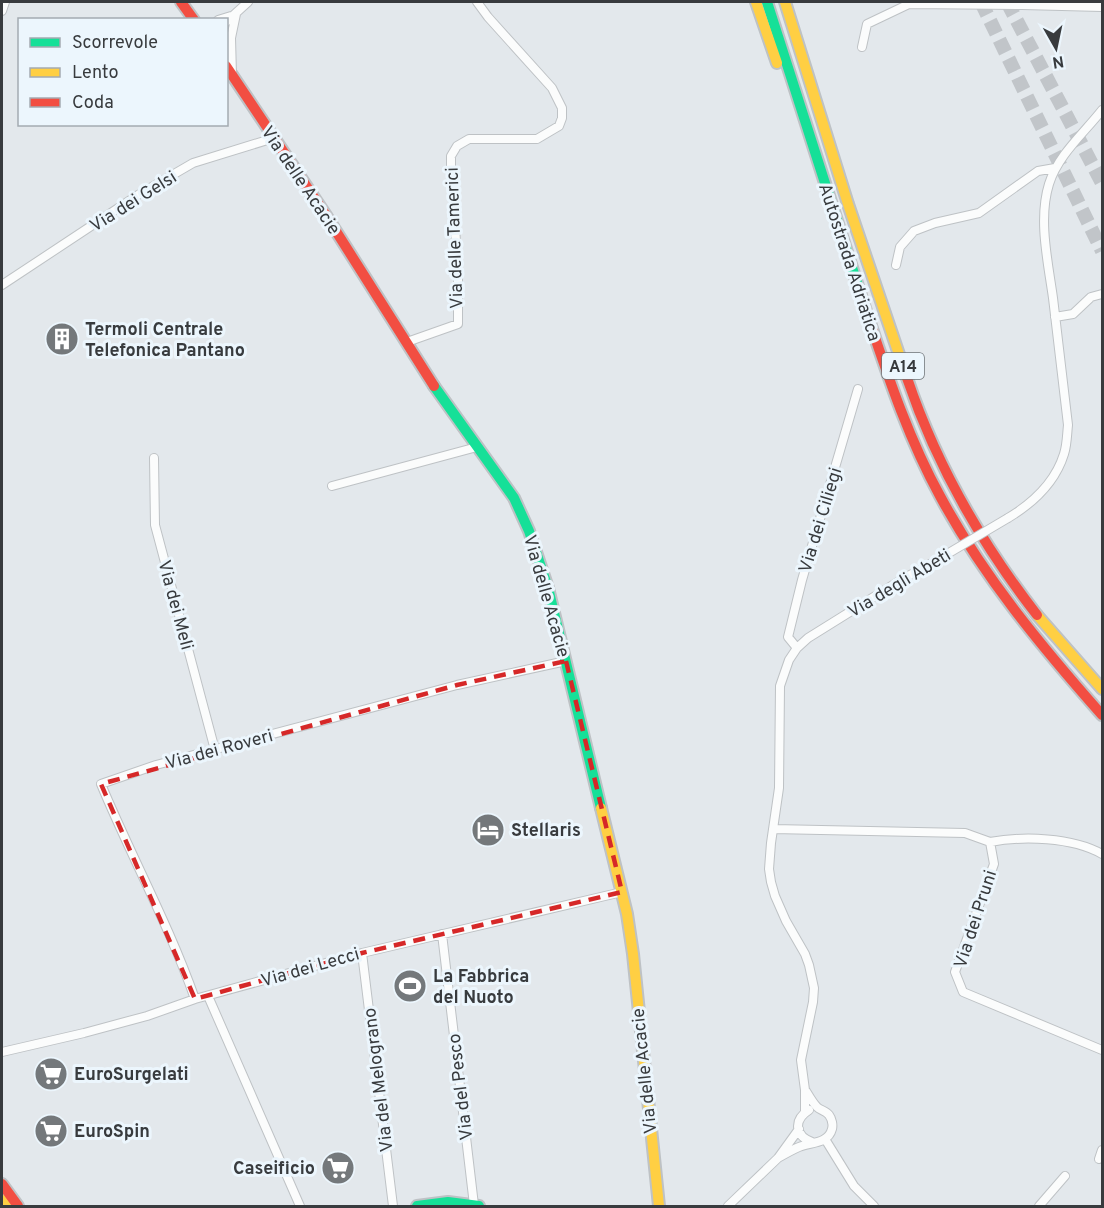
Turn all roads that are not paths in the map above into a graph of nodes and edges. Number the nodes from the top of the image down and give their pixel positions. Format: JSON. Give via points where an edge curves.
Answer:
{"nodes":[{"id":1,"x":5,"y":2,"type":"edge"},
{"id":2,"x":181,"y":2,"type":"edge"},
{"id":3,"x":248,"y":2,"type":"edge"},
{"id":4,"x":477,"y":2,"type":"edge"},
{"id":5,"x":756,"y":2,"type":"edge"},
{"id":6,"x":767,"y":2,"type":"edge"},
{"id":7,"x":784,"y":2,"type":"edge"},
{"id":8,"x":1078,"y":4,"type":"edge"},
{"id":9,"x":1102,"y":7,"type":"edge"},
{"id":10,"x":2,"y":11,"type":"edge"},
{"id":11,"x":236,"y":14,"type":"junction"},
{"id":12,"x":193,"y":18,"type":"edge"},
{"id":13,"x":224,"y":18,"type":"edge"},
{"id":14,"x":228,"y":20,"type":"edge"},
{"id":15,"x":229,"y":39,"type":"edge"},
{"id":16,"x":862,"y":47,"type":"dead end"},
{"id":17,"x":229,"y":71,"type":"edge"},
{"id":18,"x":1102,"y":110,"type":"edge"},
{"id":19,"x":274,"y":138,"type":"junction"},
{"id":20,"x":1055,"y":168,"type":"junction"},
{"id":21,"x":844,"y":242,"type":"junction"},
{"id":22,"x":896,"y":265,"type":"dead end"},
{"id":23,"x":2,"y":285,"type":"edge"},
{"id":24,"x":1102,"y":294,"type":"edge"},
{"id":25,"x":1055,"y":317,"type":"junction"},
{"id":26,"x":407,"y":342,"type":"junction"},
{"id":27,"x":858,"y":389,"type":"dead end"},
{"id":28,"x":477,"y":447,"type":"junction"},
{"id":29,"x":154,"y":458,"type":"dead end"},
{"id":30,"x":332,"y":486,"type":"dead end"},
{"id":31,"x":797,"y":648,"type":"junction"},
{"id":32,"x":566,"y":661,"type":"junction"},
{"id":33,"x":1102,"y":689,"type":"edge"},
{"id":34,"x":1102,"y":715,"type":"edge"},
{"id":35,"x":214,"y":750,"type":"junction"},
{"id":36,"x":773,"y":829,"type":"junction"},
{"id":37,"x":990,"y":842,"type":"junction"},
{"id":38,"x":1102,"y":854,"type":"edge"},
{"id":39,"x":622,"y":892,"type":"junction"},
{"id":40,"x":442,"y":934,"type":"junction"},
{"id":41,"x":362,"y":952,"type":"junction"},
{"id":42,"x":208,"y":996,"type":"junction"},
{"id":43,"x":195,"y":999,"type":"junction"},
{"id":44,"x":1102,"y":1050,"type":"edge"},
{"id":45,"x":2,"y":1052,"type":"edge"},
{"id":46,"x":805,"y":1090,"type":"junction"},
{"id":47,"x":818,"y":1109,"type":"junction"},
{"id":48,"x":805,"y":1112,"type":"junction"},
{"id":49,"x":799,"y":1129,"type":"junction"},
{"id":50,"x":825,"y":1139,"type":"junction"},
{"id":51,"x":812,"y":1142,"type":"junction"},
{"id":52,"x":1102,"y":1150,"type":"edge"},
{"id":53,"x":778,"y":1158,"type":"junction"},
{"id":54,"x":1099,"y":1159,"type":"dead end"},
{"id":55,"x":1065,"y":1176,"type":"dead end"},
{"id":56,"x":2,"y":1184,"type":"edge"},
{"id":57,"x":2,"y":1200,"type":"edge"},
{"id":58,"x":6,"y":1206,"type":"edge"},
{"id":59,"x":18,"y":1206,"type":"edge"},
{"id":60,"x":300,"y":1206,"type":"edge"},
{"id":61,"x":393,"y":1206,"type":"edge"},
{"id":62,"x":417,"y":1206,"type":"edge"},
{"id":63,"x":477,"y":1206,"type":"edge"},
{"id":64,"x":658,"y":1206,"type":"edge"},
{"id":65,"x":728,"y":1206,"type":"edge"},
{"id":66,"x":874,"y":1206,"type":"edge"},
{"id":67,"x":1039,"y":1206,"type":"edge"}],
"edges":[{"from":1,"to":10,"type":"street"},
{"from":2,"to":12,"type":"main road"},
{"from":3,"to":11,"type":"street"},
{"from":4,"to":26,"type":"street","name":"Via delle Tamerici","via":[[552,88],[562,117],[558,126],[537,139],[469,139],[457,146],[451,156],[451,169],[458,324]]},
{"from":5,"to":21,"type":"main road","via":[[807,150]]},
{"from":6,"to":21,"type":"main road","name":"Autostrada Adriatica","number":"A14"},
{"from":7,"to":33,"type":"main road","name":"Autostrada Adriatica","number":"A14","via":[[878,294],[920,416],[943,468],[1004,570],[1043,623]]},
{"from":8,"to":9,"type":"street"},
{"from":8,"to":16,"type":"street","via":[[909,4],[867,24]]},
{"from":11,"to":13,"type":"street"},
{"from":11,"to":14,"type":"street"},
{"from":11,"to":15,"type":"street"},
{"from":15,"to":17,"type":"street"},
{"from":17,"to":19,"type":"main road","name":"Via delle Acacie"},
{"from":18,"to":20,"type":"street","name":"Via degli Abeti"},
{"from":19,"to":23,"type":"street","name":"Via dei Gelsi","via":[[193,163]]},
{"from":19,"to":26,"type":"main road","name":"Via delle Acacie"},
{"from":20,"to":22,"type":"street","via":[[1038,171],[979,213],[914,231],[900,247]]},
{"from":20,"to":25,"type":"street","name":"Via degli Abeti","via":[[1044,214]]},
{"from":21,"to":34,"type":"main road","name":"Autostrada Adriatica","number":"A14","via":[[905,424],[956,524],[1001,594]]},
{"from":24,"to":25,"type":"street","via":[[1091,297],[1073,315]]},
{"from":25,"to":31,"type":"street","name":"Via degli Abeti","bridge":true,"via":[[1068,425],[1064,453],[1053,478],[1035,500],[1008,518],[862,604]]},
{"from":26,"to":28,"type":"main road","name":"Via delle Acacie"},
{"from":27,"to":31,"type":"street","name":"Via dei Ciliegi","via":[[788,637]]},
{"from":28,"to":30,"type":"street"},
{"from":28,"to":32,"type":"main road","name":"Via delle Acacie","via":[[514,498],[529,531]]},
{"from":29,"to":35,"type":"street","name":"Via dei Meli","via":[[155,525]]},
{"from":31,"to":36,"type":"street","name":"Via degli Abeti","via":[[780,686],[779,788]]},
{"from":32,"to":35,"type":"street","name":"Via dei Roveri","via":[[457,685]]},
{"from":32,"to":39,"type":"main road","name":"Via delle Acacie"},
{"from":35,"to":43,"type":"street","name":"Via dei Roveri","via":[[101,784],[183,964]]},
{"from":36,"to":37,"type":"street","via":[[965,833]]},
{"from":36,"to":46,"type":"street","name":"Via degli Abeti","via":[[771,882],[809,965],[814,988],[801,1060]]},
{"from":37,"to":38,"type":"street","via":[[1047,840],[1071,843]]},
{"from":37,"to":44,"type":"street","name":"Via dei Pruni","via":[[994,864],[955,972],[963,992]]},
{"from":39,"to":40,"type":"street","name":"Via dei Lecci"},
{"from":39,"to":64,"type":"main road","name":"Via delle Acacie","via":[[633,954]]},
{"from":40,"to":41,"type":"street","name":"Via dei Lecci"},
{"from":40,"to":63,"type":"street","name":"Via del Pesco"},
{"from":41,"to":42,"type":"street","name":"Via dei Lecci"},
{"from":41,"to":61,"type":"street","name":"Via del Melograno"},
{"from":42,"to":43,"type":"street","name":"Via dei Lecci"},
{"from":42,"to":60,"type":"street"},
{"from":43,"to":45,"type":"street","name":"Via dei Lecci","via":[[147,1016]]},
{"from":46,"to":47,"type":"street","name":"Via degli Abeti"},
{"from":46,"to":48,"type":"street","name":"Via degli Abeti"},
{"from":47,"to":48,"type":"street"},
{"from":47,"to":50,"type":"street","name":"Via degli Abeti","via":[[827,1113],[832,1122]]},
{"from":48,"to":49,"type":"street","name":"Via degli Abeti","via":[[799,1119]]},
{"from":49,"to":51,"type":"street","via":[[803,1138]]},
{"from":49,"to":53,"type":"street","name":"Via degli Abeti"},
{"from":50,"to":51,"type":"street","name":"Via degli Abeti"},
{"from":50,"to":66,"type":"street","via":[[854,1186]]},
{"from":51,"to":53,"type":"street","name":"Via degli Abeti"},
{"from":52,"to":54,"type":"street"},
{"from":53,"to":65,"type":"street","name":"Via degli Abeti"},
{"from":55,"to":67,"type":"street"},
{"from":56,"to":59,"type":"main road"},
{"from":57,"to":58,"type":"main road"},
{"from":62,"to":63,"type":"main road"}]}
